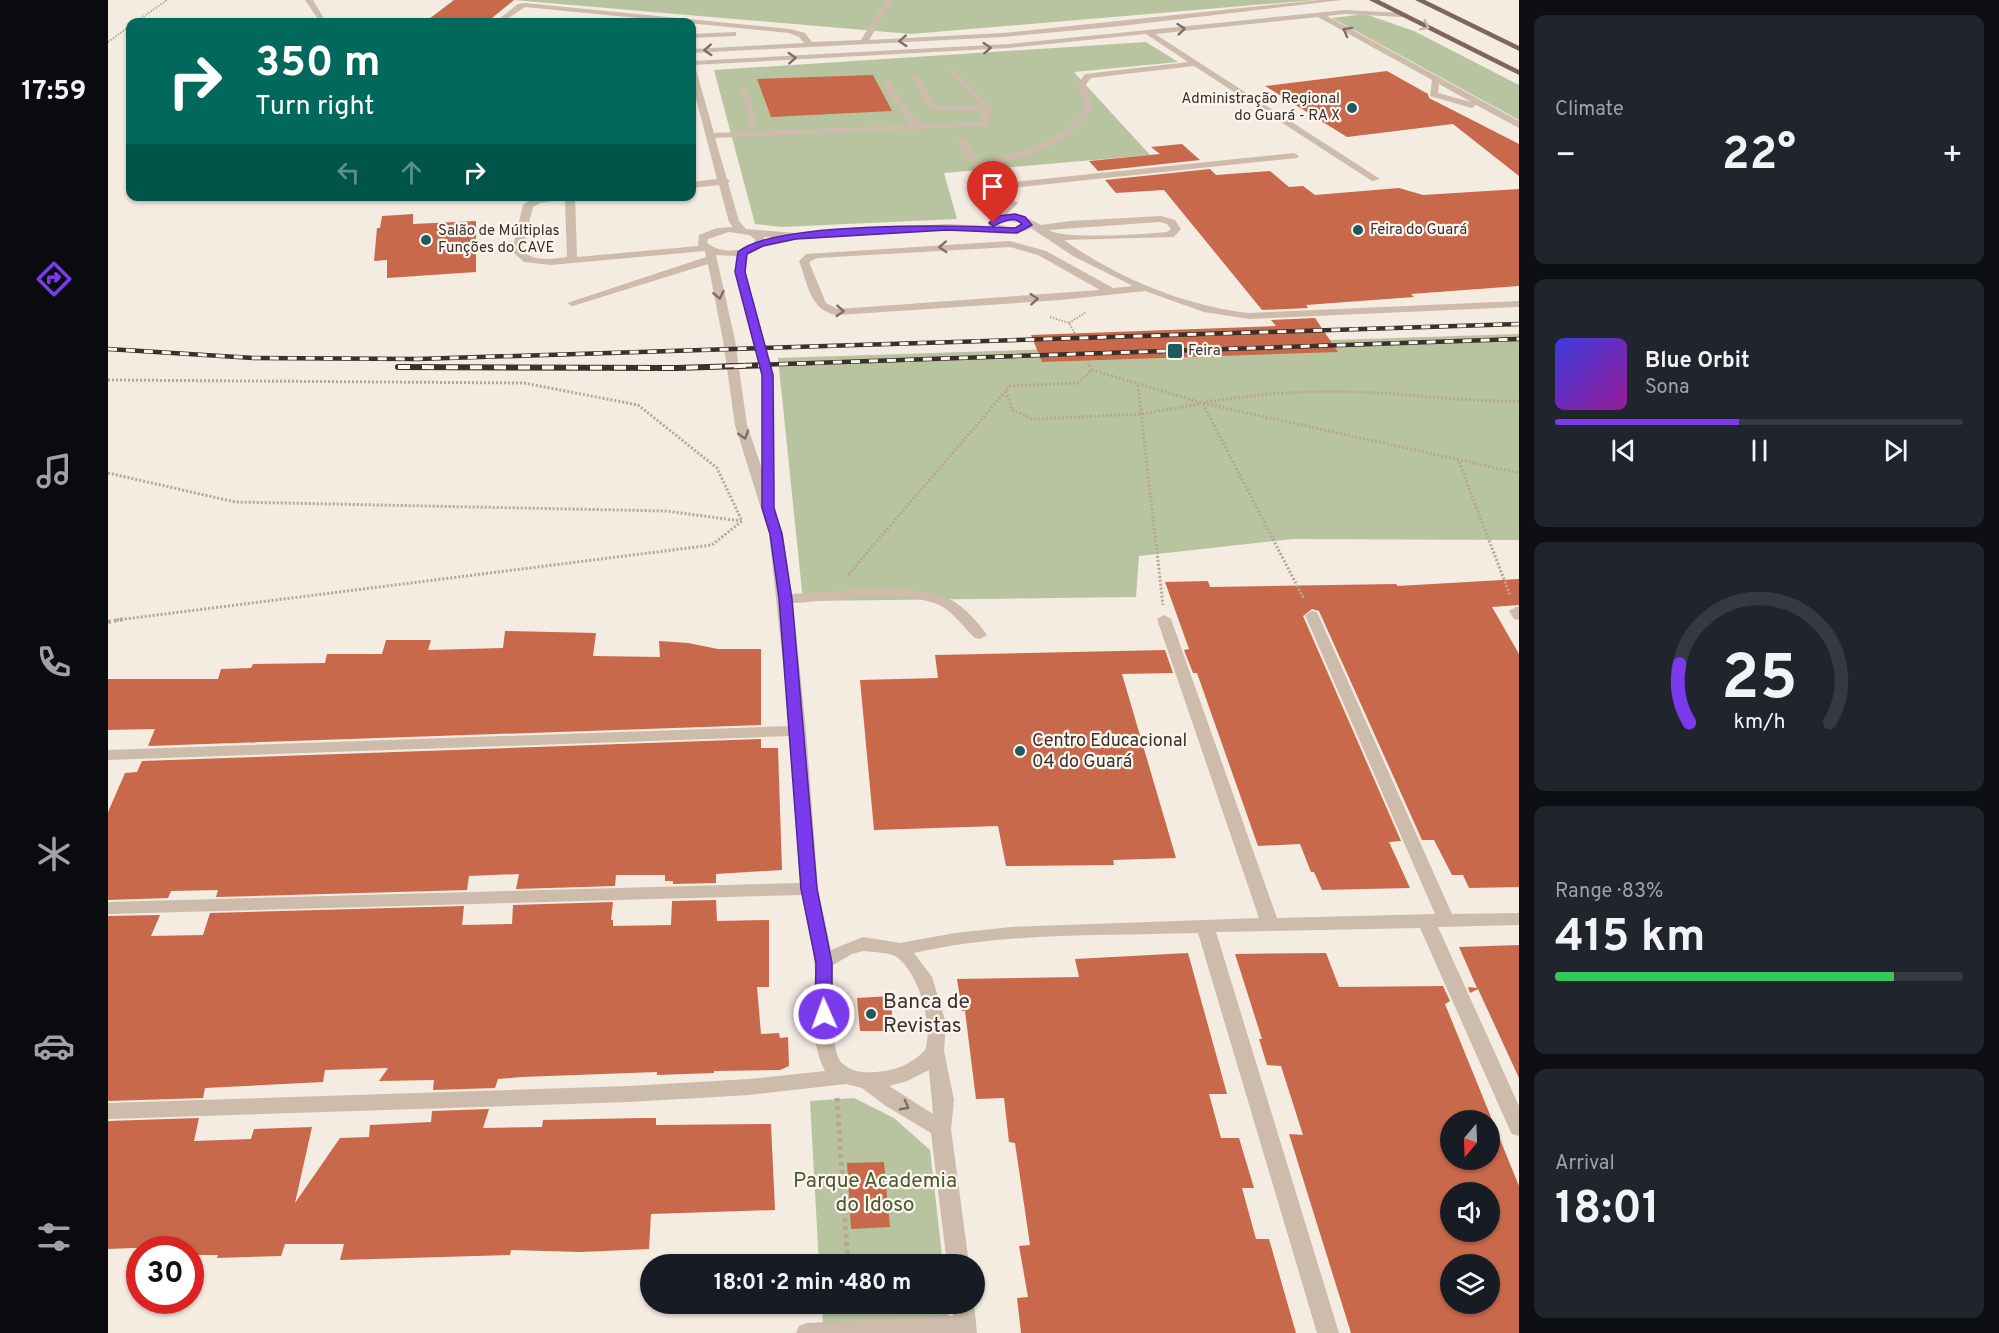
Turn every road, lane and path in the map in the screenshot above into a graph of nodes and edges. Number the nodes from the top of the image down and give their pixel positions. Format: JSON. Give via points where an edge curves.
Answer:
{"nodes":[{"id":1,"x":167,"y":0,"type":"edge"},
{"id":2,"x":309,"y":0,"type":"edge"},
{"id":3,"x":889,"y":0,"type":"edge"},
{"id":4,"x":1262,"y":0,"type":"edge"},
{"id":5,"x":1338,"y":0,"type":"edge"},
{"id":6,"x":1373,"y":0,"type":"edge"},
{"id":7,"x":1419,"y":0,"type":"edge"},
{"id":8,"x":1328,"y":2,"type":"junction"},
{"id":9,"x":529,"y":3,"type":"edge"},
{"id":10,"x":1279,"y":8,"type":"junction"},
{"id":11,"x":1345,"y":12,"type":"junction"},
{"id":12,"x":1318,"y":15,"type":"junction"},
{"id":13,"x":1402,"y":15,"type":"junction"},
{"id":14,"x":142,"y":18,"type":"edge"},
{"id":15,"x":320,"y":18,"type":"edge"},
{"id":16,"x":504,"y":18,"type":"edge"},
{"id":17,"x":669,"y":18,"type":"edge"},
{"id":18,"x":696,"y":21,"type":"edge"},
{"id":19,"x":1121,"y":24,"type":"junction"},
{"id":20,"x":1077,"y":28,"type":"junction"},
{"id":21,"x":126,"y":29,"type":"edge"},
{"id":22,"x":790,"y":31,"type":"junction"},
{"id":23,"x":1149,"y":33,"type":"junction"},
{"id":24,"x":1132,"y":34,"type":"junction"},
{"id":25,"x":696,"y":36,"type":"edge"},
{"id":26,"x":1086,"y":39,"type":"junction"},
{"id":27,"x":108,"y":42,"type":"edge"},
{"id":28,"x":863,"y":43,"type":"junction"},
{"id":29,"x":810,"y":45,"type":"junction"},
{"id":30,"x":754,"y":48,"type":"junction"},
{"id":31,"x":1519,"y":49,"type":"edge"},
{"id":32,"x":696,"y":51,"type":"edge"},
{"id":33,"x":756,"y":60,"type":"junction"},
{"id":34,"x":696,"y":63,"type":"edge"},
{"id":35,"x":1197,"y":63,"type":"junction"},
{"id":36,"x":951,"y":69,"type":"dead end"},
{"id":37,"x":1519,"y":73,"type":"edge"},
{"id":38,"x":915,"y":76,"type":"dead end"},
{"id":39,"x":1436,"y":79,"type":"junction"},
{"id":40,"x":886,"y":83,"type":"dead end"},
{"id":41,"x":696,"y":84,"type":"edge"},
{"id":42,"x":744,"y":89,"type":"dead end"},
{"id":43,"x":1488,"y":108,"type":"junction"},
{"id":44,"x":988,"y":112,"type":"junction"},
{"id":45,"x":914,"y":124,"type":"junction"},
{"id":46,"x":1519,"y":126,"type":"edge"},
{"id":47,"x":754,"y":127,"type":"junction"},
{"id":48,"x":808,"y":128,"type":"junction"},
{"id":49,"x":710,"y":132,"type":"junction"},
{"id":50,"x":962,"y":142,"type":"dead end"},
{"id":51,"x":1293,"y":156,"type":"dead end"},
{"id":52,"x":978,"y":165,"type":"junction"},
{"id":53,"x":1375,"y":178,"type":"dead end"},
{"id":54,"x":725,"y":181,"type":"junction"},
{"id":55,"x":696,"y":185,"type":"edge"},
{"id":56,"x":991,"y":187,"type":"junction"},
{"id":57,"x":536,"y":201,"type":"edge"},
{"id":58,"x":570,"y":201,"type":"edge"},
{"id":59,"x":1013,"y":203,"type":"junction"},
{"id":60,"x":731,"y":208,"type":"junction"},
{"id":61,"x":1024,"y":220,"type":"junction"},
{"id":62,"x":1001,"y":224,"type":"junction"},
{"id":63,"x":1042,"y":228,"type":"junction"},
{"id":64,"x":891,"y":230,"type":"junction"},
{"id":65,"x":747,"y":231,"type":"junction"},
{"id":66,"x":708,"y":234,"type":"junction"},
{"id":67,"x":796,"y":236,"type":"junction"},
{"id":68,"x":1057,"y":240,"type":"junction"},
{"id":69,"x":760,"y":244,"type":"junction"},
{"id":70,"x":900,"y":250,"type":"junction"},
{"id":71,"x":709,"y":252,"type":"junction"},
{"id":72,"x":742,"y":252,"type":"junction"},
{"id":73,"x":572,"y":260,"type":"junction"},
{"id":74,"x":1147,"y":288,"type":"junction"},
{"id":75,"x":1112,"y":292,"type":"junction"},
{"id":76,"x":572,"y":303,"type":"dead end"},
{"id":77,"x":1519,"y":304,"type":"edge"},
{"id":78,"x":1043,"y":317,"type":"dead end"},
{"id":79,"x":1075,"y":334,"type":"dead end"},
{"id":80,"x":1088,"y":362,"type":"dead end"},
{"id":81,"x":1092,"y":370,"type":"junction"},
{"id":82,"x":108,"y":380,"type":"edge"},
{"id":83,"x":1138,"y":385,"type":"junction"},
{"id":84,"x":1006,"y":391,"type":"junction"},
{"id":85,"x":1519,"y":401,"type":"edge"},
{"id":86,"x":1202,"y":403,"type":"junction"},
{"id":87,"x":1141,"y":414,"type":"junction"},
{"id":88,"x":1458,"y":462,"type":"junction"},
{"id":89,"x":108,"y":473,"type":"edge"},
{"id":90,"x":1519,"y":474,"type":"edge"},
{"id":91,"x":768,"y":508,"type":"junction"},
{"id":92,"x":742,"y":521,"type":"junction"},
{"id":93,"x":828,"y":598,"type":"junction"},
{"id":94,"x":785,"y":599,"type":"junction"},
{"id":95,"x":1517,"y":613,"type":"edge"},
{"id":96,"x":1312,"y":615,"type":"joint"},
{"id":97,"x":1164,"y":619,"type":"joint"},
{"id":98,"x":108,"y":622,"type":"edge"},
{"id":99,"x":980,"y":635,"type":"dead end"},
{"id":100,"x":798,"y":731,"type":"junction"},
{"id":101,"x":108,"y":755,"type":"edge"},
{"id":102,"x":809,"y":889,"type":"junction"},
{"id":103,"x":108,"y":908,"type":"edge"},
{"id":104,"x":1519,"y":919,"type":"edge"},
{"id":105,"x":1446,"y":920,"type":"junction"},
{"id":106,"x":1426,"y":921,"type":"junction"},
{"id":107,"x":1270,"y":924,"type":"junction"},
{"id":108,"x":1205,"y":926,"type":"junction"},
{"id":109,"x":900,"y":950,"type":"junction"},
{"id":110,"x":824,"y":963,"type":"junction"},
{"id":111,"x":935,"y":1051,"type":"junction"},
{"id":112,"x":840,"y":1077,"type":"junction"},
{"id":113,"x":869,"y":1082,"type":"junction"},
{"id":114,"x":108,"y":1111,"type":"edge"},
{"id":115,"x":1519,"y":1128,"type":"edge"},
{"id":116,"x":941,"y":1130,"type":"junction"},
{"id":117,"x":848,"y":1254,"type":"edge"},
{"id":118,"x":957,"y":1254,"type":"edge"},
{"id":119,"x":964,"y":1314,"type":"edge"},
{"id":120,"x":966,"y":1330,"type":"edge"},
{"id":121,"x":807,"y":1333,"type":"edge"},
{"id":122,"x":1328,"y":1333,"type":"edge"}],
"edges":[{"from":1,"to":14,"type":"path"},
{"from":2,"to":15,"type":"street"},
{"from":3,"to":28,"type":"street"},
{"from":4,"to":10,"type":"street"},
{"from":5,"to":8,"type":"street"},
{"from":6,"to":13,"type":"main road"},
{"from":7,"to":31,"type":"main road"},
{"from":8,"to":10,"type":"street"},
{"from":8,"to":11,"type":"street","via":[[1349,6]]},
{"from":9,"to":16,"type":"street"},
{"from":9,"to":17,"type":"street"},
{"from":10,"to":19,"type":"street"},
{"from":11,"to":12,"type":"street"},
{"from":11,"to":13,"type":"street"},
{"from":23,"to":12,"type":"street","one_way":true},
{"from":39,"to":12,"type":"street","one_way":true},
{"from":13,"to":37,"type":"main road","one_way":true},
{"from":18,"to":22,"type":"street"},
{"from":19,"to":20,"type":"street"},
{"from":19,"to":24,"type":"street","via":[[1118,31]]},
{"from":20,"to":26,"type":"street","via":[[1094,32]]},
{"from":20,"to":28,"type":"street","one_way":true},
{"from":21,"to":27,"type":"path"},
{"from":22,"to":25,"type":"street"},
{"from":22,"to":29,"type":"street","via":[[802,35]]},
{"from":23,"to":24,"type":"street"},
{"from":23,"to":35,"type":"street"},
{"from":24,"to":26,"type":"street"},
{"from":33,"to":26,"type":"street","one_way":true},
{"from":28,"to":29,"type":"street"},
{"from":29,"to":30,"type":"street"},
{"from":30,"to":32,"type":"street","one_way":true},
{"from":30,"to":33,"type":"street","via":[[766,52]]},
{"from":33,"to":34,"type":"street"},
{"from":35,"to":52,"type":"street","via":[[1088,76],[1082,84],[1088,110],[1080,124],[1013,157]]},
{"from":35,"to":53,"type":"street"},
{"from":36,"to":44,"type":"street"},
{"from":38,"to":44,"type":"street","via":[[933,108]]},
{"from":39,"to":43,"type":"street"},
{"from":39,"to":43,"type":"street","via":[[1431,92],[1436,96]]},
{"from":40,"to":45,"type":"street"},
{"from":41,"to":49,"type":"street"},
{"from":42,"to":47,"type":"street"},
{"from":43,"to":46,"type":"street"},
{"from":44,"to":45,"type":"street","via":[[985,124]]},
{"from":45,"to":48,"type":"street"},
{"from":47,"to":48,"type":"street"},
{"from":47,"to":49,"type":"street"},
{"from":48,"to":49,"type":"street"},
{"from":49,"to":54,"type":"street"},
{"from":50,"to":52,"type":"street"},
{"from":51,"to":56,"type":"street"},
{"from":52,"to":56,"type":"street"},
{"from":54,"to":55,"type":"street"},
{"from":54,"to":60,"type":"street"},
{"from":56,"to":59,"type":"street"},
{"from":57,"to":73,"type":"street","via":[[528,205],[517,251],[522,257],[539,262]]},
{"from":58,"to":73,"type":"street"},
{"from":59,"to":61,"type":"street"},
{"from":59,"to":62,"type":"street"},
{"from":60,"to":65,"type":"street","via":[[735,222]]},
{"from":60,"to":66,"type":"street"},
{"from":61,"to":62,"type":"street"},
{"from":61,"to":63,"type":"street"},
{"from":62,"to":64,"type":"street"},
{"from":62,"to":68,"type":"street"},
{"from":63,"to":68,"type":"street"},
{"from":63,"to":68,"type":"street","via":[[1161,219],[1171,222],[1176,229],[1170,235],[1160,236]]},
{"from":64,"to":67,"type":"street"},
{"from":64,"to":70,"type":"street"},
{"from":65,"to":66,"type":"street"},
{"from":65,"to":67,"type":"street"},
{"from":65,"to":69,"type":"street","via":[[760,238]]},
{"from":66,"to":71,"type":"street","via":[[701,241]]},
{"from":67,"to":69,"type":"street"},
{"from":68,"to":74,"type":"street"},
{"from":69,"to":72,"type":"street"},
{"from":75,"to":70,"type":"street","one_way":true,"via":[[1042,253],[1015,244]]},
{"from":70,"to":75,"type":"street","one_way":true,"via":[[817,255],[804,261],[821,305],[838,312]]},
{"from":71,"to":72,"type":"street"},
{"from":71,"to":73,"type":"street"},
{"from":71,"to":76,"type":"street"},
{"from":71,"to":91,"type":"street","one_way":true,"via":[[729,340],[741,425]]},
{"from":72,"to":91,"type":"street","via":[[740,272],[768,375]]},
{"from":74,"to":75,"type":"street"},
{"from":74,"to":77,"type":"street","via":[[1235,316]]},
{"from":78,"to":79,"type":"path","via":[[1069,323]]},
{"from":80,"to":81,"type":"path"},
{"from":81,"to":83,"type":"path"},
{"from":81,"to":84,"type":"path","via":[[1078,383],[1010,386]]},
{"from":82,"to":92,"type":"path","via":[[524,383],[638,405],[717,468]]},
{"from":83,"to":86,"type":"path"},
{"from":83,"to":87,"type":"path"},
{"from":84,"to":87,"type":"path","via":[[1012,411],[1033,419]]},
{"from":84,"to":93,"type":"path"},
{"from":85,"to":86,"type":"path","via":[[1358,392],[1250,394]]},
{"from":86,"to":87,"type":"path"},
{"from":86,"to":88,"type":"path"},
{"from":86,"to":96,"type":"path"},
{"from":87,"to":97,"type":"path"},
{"from":88,"to":90,"type":"path"},
{"from":88,"to":95,"type":"path"},
{"from":89,"to":92,"type":"path","via":[[235,502],[666,511]]},
{"from":91,"to":94,"type":"street","via":[[776,534]]},
{"from":92,"to":98,"type":"path","via":[[712,545]]},
{"from":93,"to":94,"type":"street"},
{"from":93,"to":99,"type":"street","via":[[934,598],[951,606]]},
{"from":94,"to":100,"type":"street"},
{"from":96,"to":105,"type":"street"},
{"from":97,"to":107,"type":"street"},
{"from":100,"to":101,"type":"street"},
{"from":100,"to":102,"type":"street"},
{"from":102,"to":103,"type":"street"},
{"from":102,"to":110,"type":"street"},
{"from":104,"to":105,"type":"street"},
{"from":105,"to":106,"type":"street"},
{"from":106,"to":107,"type":"street"},
{"from":106,"to":115,"type":"street"},
{"from":107,"to":108,"type":"street"},
{"from":108,"to":109,"type":"street","via":[[955,938]]},
{"from":108,"to":122,"type":"street"},
{"from":109,"to":110,"type":"street","via":[[863,944]]},
{"from":109,"to":111,"type":"street","via":[[918,970],[927,988],[938,1039]]},
{"from":110,"to":112,"type":"street","via":[[828,1057]]},
{"from":111,"to":113,"type":"street","via":[[908,1072]]},
{"from":111,"to":116,"type":"street","via":[[945,1097]]},
{"from":112,"to":113,"type":"street"},
{"from":112,"to":114,"type":"street","via":[[639,1094]]},
{"from":112,"to":117,"type":"path"},
{"from":113,"to":116,"type":"street","one_way":true},
{"from":116,"to":118,"type":"street"},
{"from":119,"to":120,"type":"street"},
{"from":120,"to":121,"type":"street"}]}
